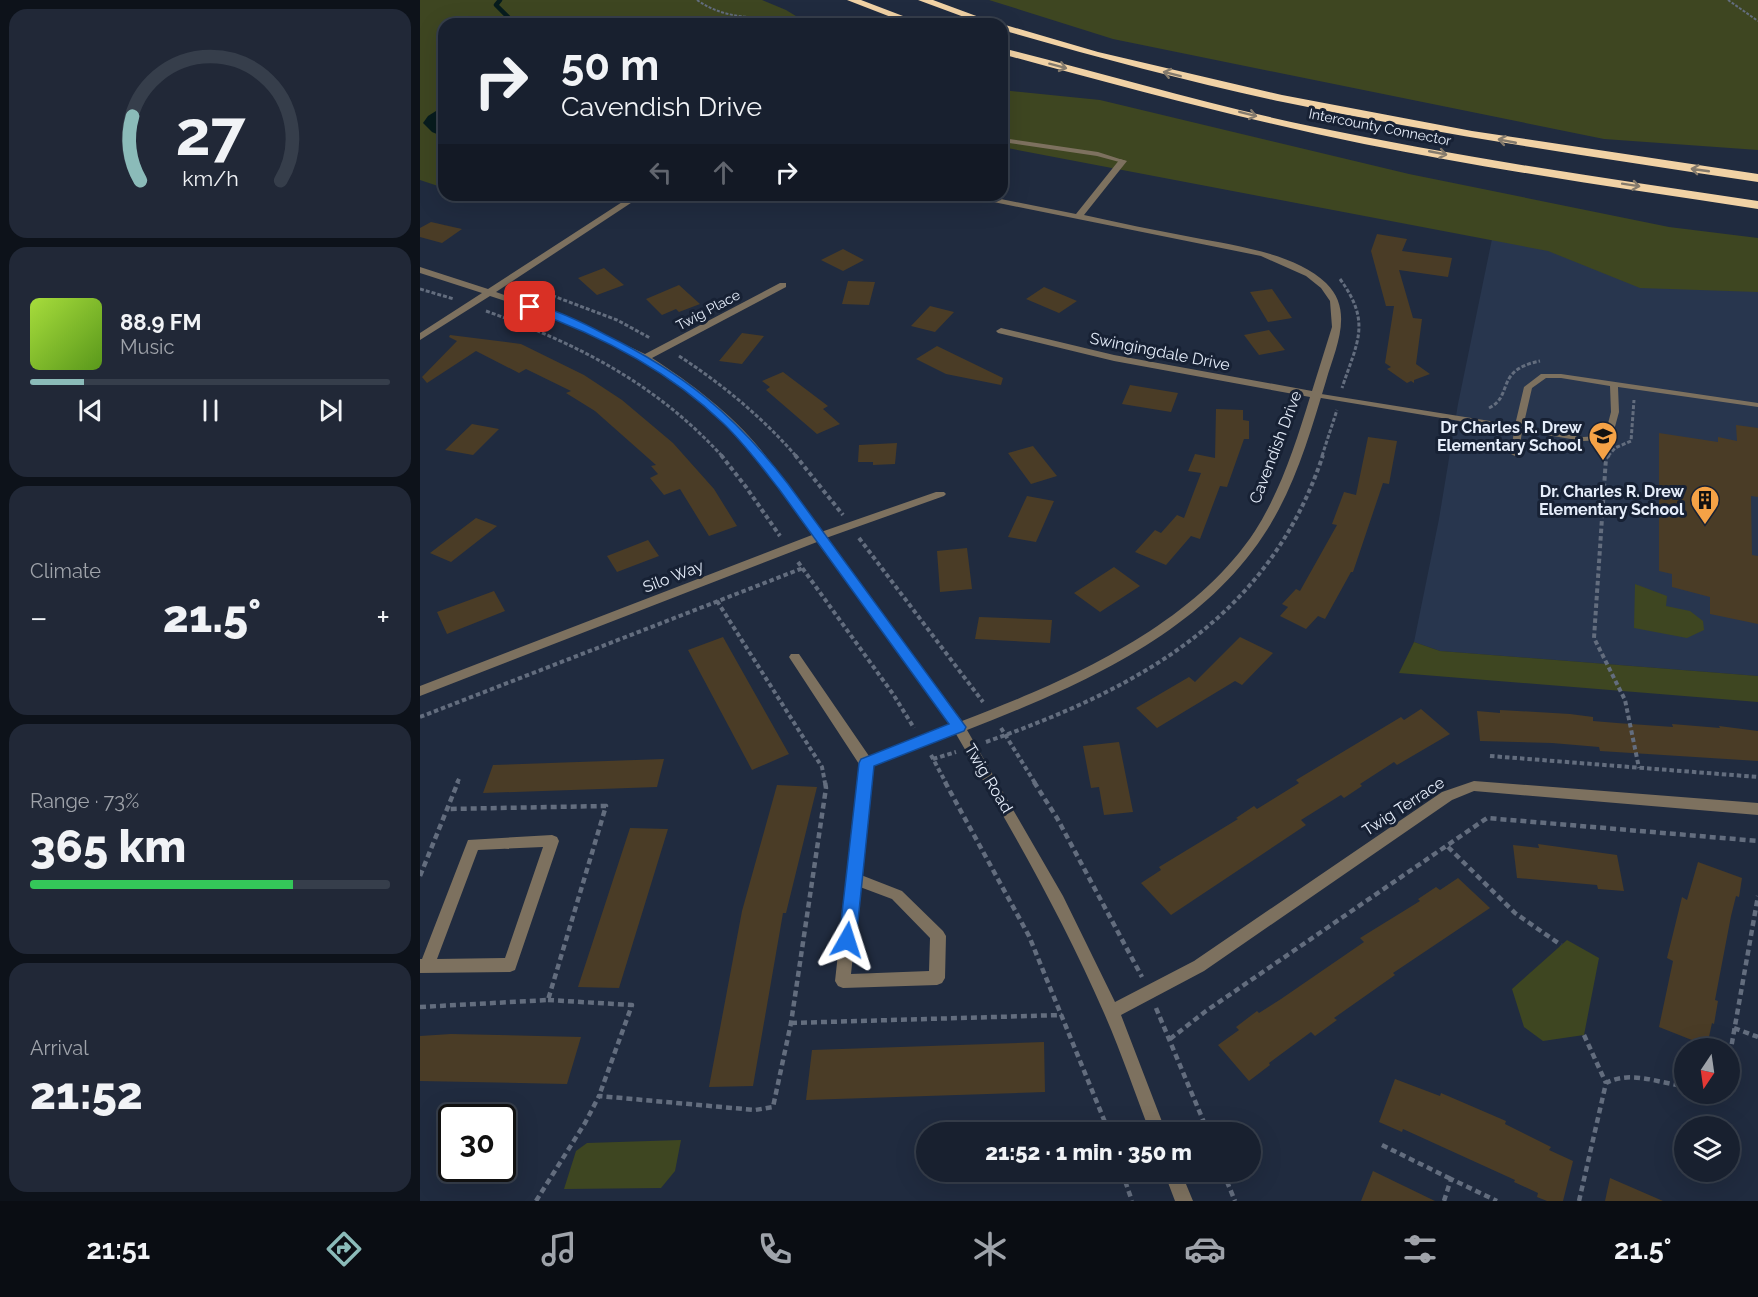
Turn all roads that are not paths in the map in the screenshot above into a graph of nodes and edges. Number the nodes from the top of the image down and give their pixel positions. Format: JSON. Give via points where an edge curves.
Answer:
{"nodes":[{"id":1,"x":852,"y":0,"type":"edge"},
{"id":2,"x":923,"y":0,"type":"edge"},
{"id":3,"x":902,"y":18,"type":"edge"},
{"id":4,"x":976,"y":18,"type":"edge"},
{"id":5,"x":1008,"y":29,"type":"edge"},
{"id":6,"x":1008,"y":53,"type":"edge"},
{"id":7,"x":1008,"y":141,"type":"edge"},
{"id":8,"x":1123,"y":161,"type":"joint"},
{"id":9,"x":1758,"y":178,"type":"edge"},
{"id":10,"x":630,"y":201,"type":"edge"},
{"id":11,"x":999,"y":201,"type":"edge"},
{"id":12,"x":1758,"y":205,"type":"edge"},
{"id":13,"x":1078,"y":217,"type":"junction"},
{"id":14,"x":420,"y":270,"type":"edge"},
{"id":15,"x":783,"y":285,"type":"dead end"},
{"id":16,"x":490,"y":292,"type":"junction"},
{"id":17,"x":1001,"y":331,"type":"dead end"},
{"id":18,"x":420,"y":338,"type":"edge"},
{"id":19,"x":645,"y":358,"type":"junction"},
{"id":20,"x":1619,"y":384,"type":"junction"},
{"id":21,"x":1315,"y":395,"type":"junction"},
{"id":22,"x":1758,"y":405,"type":"edge"},
{"id":23,"x":1518,"y":430,"type":"junction"},
{"id":24,"x":1515,"y":454,"type":"dead end"},
{"id":25,"x":940,"y":494,"type":"dead end"},
{"id":26,"x":821,"y":536,"type":"junction"},
{"id":27,"x":795,"y":657,"type":"dead end"},
{"id":28,"x":420,"y":691,"type":"edge"},
{"id":29,"x":959,"y":727,"type":"junction"},
{"id":30,"x":866,"y":763,"type":"junction"},
{"id":31,"x":1758,"y":809,"type":"edge"},
{"id":32,"x":854,"y":878,"type":"junction"},
{"id":33,"x":423,"y":966,"type":"edge"},
{"id":34,"x":1112,"y":1012,"type":"junction"},
{"id":35,"x":1154,"y":1122,"type":"edge"},
{"id":36,"x":1177,"y":1182,"type":"edge"},
{"id":37,"x":1184,"y":1201,"type":"edge"}],
"edges":[{"from":1,"to":3,"type":"highway"},
{"from":2,"to":4,"type":"highway"},
{"from":9,"to":5,"type":"highway","name":"Intercounty Connector","one_way":true,"via":[[1519,143],[1324,106],[1174,75]]},
{"from":6,"to":12,"type":"highway","name":"Intercounty Connector","one_way":true,"via":[[1311,129],[1510,167]]},
{"from":7,"to":8,"type":"lane"},
{"from":8,"to":13,"type":"street"},
{"from":10,"to":16,"type":"street"},
{"from":11,"to":13,"type":"street","name":"Cavendish Drive"},
{"from":13,"to":21,"type":"street","name":"Cavendish Drive","via":[[1263,254],[1309,274],[1335,301],[1338,316]]},
{"from":14,"to":16,"type":"street","name":"Twig Road"},
{"from":15,"to":19,"type":"street","name":"Twig Place"},
{"from":16,"to":18,"type":"street"},
{"from":16,"to":19,"type":"street","name":"Twig Road","via":[[570,321]]},
{"from":17,"to":21,"type":"street","name":"Swingingdale Drive","via":[[1114,358]]},
{"from":19,"to":26,"type":"street","name":"Twig Road","via":[[727,420],[756,451]]},
{"from":20,"to":22,"type":"lane"},
{"from":20,"to":23,"type":"lane","via":[[1544,376],[1528,387]]},
{"from":20,"to":23,"type":"lane","via":[[1613,423],[1610,432],[1601,438]]},
{"from":21,"to":23,"type":"lane"},
{"from":21,"to":29,"type":"street","name":"Cavendish Drive","via":[[1278,499],[1257,536],[1228,572],[1196,602],[1143,641],[1082,677]]},
{"from":23,"to":24,"type":"lane"},
{"from":25,"to":26,"type":"street","name":"Silo Way"},
{"from":26,"to":28,"type":"street","name":"Silo Way"},
{"from":26,"to":29,"type":"street","name":"Twig Road"},
{"from":27,"to":30,"type":"street"},
{"from":29,"to":30,"type":"street","name":"Cavendish Drive"},
{"from":29,"to":34,"type":"street","name":"Twig Road","via":[[1058,900]]},
{"from":30,"to":32,"type":"street"},
{"from":31,"to":34,"type":"street","name":"Twig Terrace","via":[[1474,786],[1447,796],[1198,966]]},
{"from":32,"to":32,"type":"street","via":[[897,896],[938,936],[937,978],[843,981]]},
{"from":33,"to":33,"type":"street","via":[[510,965],[552,841],[473,844]]},
{"from":34,"to":35,"type":"street","name":"Twig Road"},
{"from":36,"to":37,"type":"street"}]}
